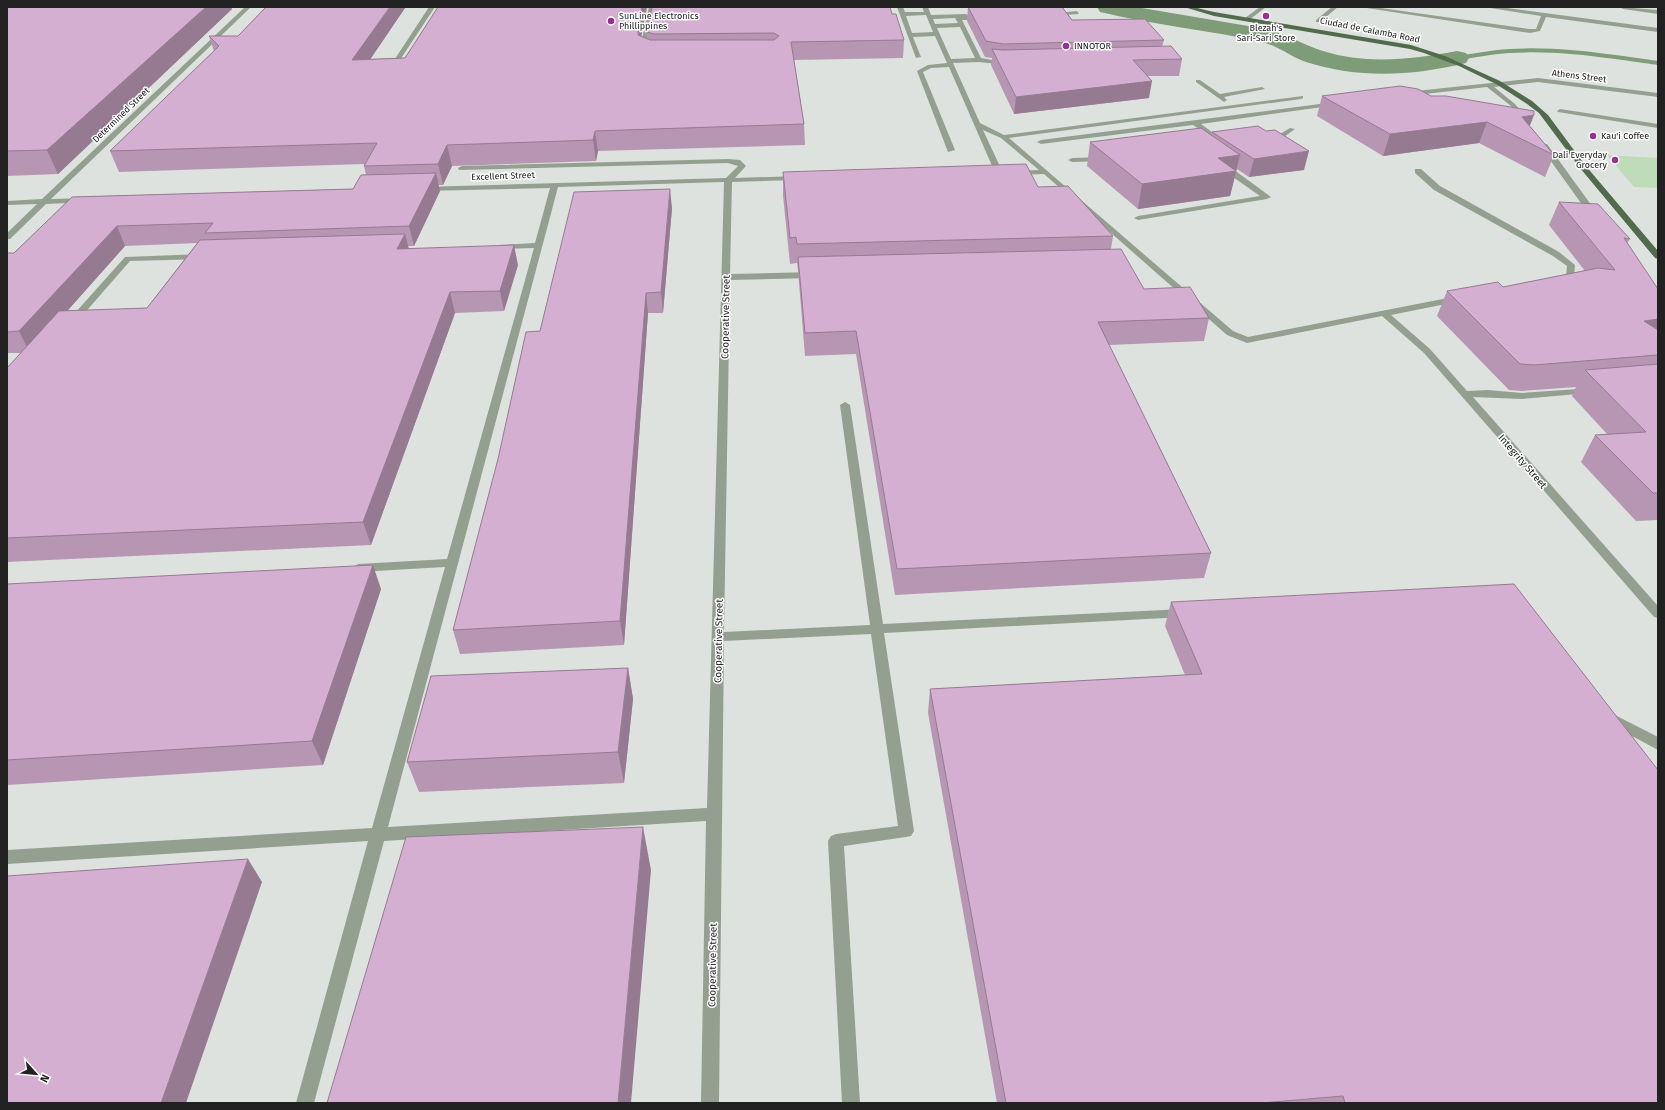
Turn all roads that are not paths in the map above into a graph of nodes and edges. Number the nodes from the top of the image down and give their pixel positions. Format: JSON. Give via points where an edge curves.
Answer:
{"nodes":[{"id":1,"x":248,"y":7,"type":"edge"},
{"id":2,"x":432,"y":7,"type":"edge"},
{"id":3,"x":652,"y":7,"type":"edge"},
{"id":4,"x":900,"y":7,"type":"edge"},
{"id":5,"x":1187,"y":7,"type":"edge"},
{"id":6,"x":1263,"y":7,"type":"edge"},
{"id":7,"x":1335,"y":7,"type":"edge"},
{"id":8,"x":1363,"y":7,"type":"edge"},
{"id":9,"x":1487,"y":7,"type":"edge"},
{"id":10,"x":1623,"y":7,"type":"edge"},
{"id":11,"x":927,"y":12,"type":"edge"},
{"id":12,"x":1658,"y":12,"type":"edge"},
{"id":13,"x":1077,"y":13,"type":"dead end"},
{"id":14,"x":903,"y":14,"type":"junction"},
{"id":15,"x":1544,"y":15,"type":"junction"},
{"id":16,"x":1067,"y":16,"type":"edge"},
{"id":17,"x":1247,"y":19,"type":"junction"},
{"id":18,"x":1318,"y":21,"type":"dead end"},
{"id":19,"x":962,"y":25,"type":"junction"},
{"id":20,"x":933,"y":26,"type":"junction"},
{"id":21,"x":1658,"y":30,"type":"edge"},
{"id":22,"x":936,"y":34,"type":"junction"},
{"id":23,"x":910,"y":35,"type":"junction"},
{"id":24,"x":654,"y":56,"type":"edge"},
{"id":25,"x":918,"y":57,"type":"dead end"},
{"id":26,"x":979,"y":60,"type":"junction"},
{"id":27,"x":949,"y":63,"type":"junction"},
{"id":28,"x":1017,"y":63,"type":"edge"},
{"id":29,"x":388,"y":74,"type":"edge"},
{"id":30,"x":1198,"y":81,"type":"dead end"},
{"id":31,"x":1498,"y":84,"type":"junction"},
{"id":32,"x":1488,"y":85,"type":"junction"},
{"id":33,"x":1262,"y":89,"type":"dead end"},
{"id":34,"x":1403,"y":94,"type":"edge"},
{"id":35,"x":1658,"y":95,"type":"edge"},
{"id":36,"x":1218,"y":96,"type":"junction"},
{"id":37,"x":1301,"y":97,"type":"dead end"},
{"id":38,"x":1343,"y":103,"type":"edge"},
{"id":39,"x":1232,"y":108,"type":"junction"},
{"id":40,"x":1560,"y":112,"type":"dead end"},
{"id":41,"x":1194,"y":123,"type":"junction"},
{"id":42,"x":1515,"y":123,"type":"edge"},
{"id":43,"x":976,"y":124,"type":"junction"},
{"id":44,"x":1658,"y":126,"type":"edge"},
{"id":45,"x":1166,"y":127,"type":"junction"},
{"id":46,"x":1292,"y":130,"type":"dead end"},
{"id":47,"x":1178,"y":135,"type":"edge"},
{"id":48,"x":1003,"y":137,"type":"junction"},
{"id":49,"x":1537,"y":137,"type":"edge"},
{"id":50,"x":1260,"y":139,"type":"edge"},
{"id":51,"x":1041,"y":142,"type":"dead end"},
{"id":52,"x":1231,"y":143,"type":"edge"},
{"id":53,"x":951,"y":150,"type":"dead end"},
{"id":54,"x":1113,"y":158,"type":"edge"},
{"id":55,"x":1072,"y":160,"type":"dead end"},
{"id":56,"x":1216,"y":161,"type":"edge"},
{"id":57,"x":462,"y":168,"type":"dead end"},
{"id":58,"x":1418,"y":171,"type":"dead end"},
{"id":59,"x":1043,"y":172,"type":"junction"},
{"id":60,"x":807,"y":178,"type":"edge"},
{"id":61,"x":728,"y":180,"type":"junction"},
{"id":62,"x":555,"y":184,"type":"junction"},
{"id":63,"x":411,"y":189,"type":"edge"},
{"id":64,"x":92,"y":200,"type":"edge"},
{"id":65,"x":44,"y":201,"type":"junction"},
{"id":66,"x":7,"y":202,"type":"edge"},
{"id":67,"x":1138,"y":218,"type":"dead end"},
{"id":68,"x":1598,"y":221,"type":"edge"},
{"id":69,"x":7,"y":236,"type":"edge"},
{"id":70,"x":538,"y":245,"type":"junction"},
{"id":71,"x":491,"y":247,"type":"edge"},
{"id":72,"x":214,"y":256,"type":"edge"},
{"id":73,"x":1658,"y":256,"type":"edge"},
{"id":74,"x":827,"y":274,"type":"edge"},
{"id":75,"x":726,"y":277,"type":"junction"},
{"id":76,"x":1549,"y":281,"type":"edge"},
{"id":77,"x":1467,"y":297,"type":"edge"},
{"id":78,"x":1384,"y":313,"type":"junction"},
{"id":79,"x":65,"y":330,"type":"edge"},
{"id":80,"x":1598,"y":389,"type":"edge"},
{"id":81,"x":1464,"y":394,"type":"junction"},
{"id":82,"x":845,"y":405,"type":"dead end"},
{"id":83,"x":451,"y":563,"type":"junction"},
{"id":84,"x":348,"y":569,"type":"edge"},
{"id":85,"x":1193,"y":613,"type":"edge"},
{"id":86,"x":1658,"y":614,"type":"edge"},
{"id":87,"x":876,"y":628,"type":"junction"},
{"id":88,"x":718,"y":637,"type":"junction"},
{"id":89,"x":430,"y":698,"type":"edge"},
{"id":90,"x":415,"y":699,"type":"junction"},
{"id":91,"x":1594,"y":710,"type":"edge"},
{"id":92,"x":1658,"y":744,"type":"edge"},
{"id":93,"x":714,"y":814,"type":"junction"},
{"id":94,"x":378,"y":835,"type":"junction"},
{"id":95,"x":7,"y":857,"type":"edge"},
{"id":96,"x":305,"y":1103,"type":"edge"},
{"id":97,"x":710,"y":1103,"type":"edge"},
{"id":98,"x":851,"y":1103,"type":"edge"}],
"edges":[{"from":1,"to":65,"type":"street","name":"Determined Street"},
{"from":2,"to":29,"type":"street"},
{"from":3,"to":24,"type":"street","via":[[644,52]]},
{"from":4,"to":14,"type":"street"},
{"from":5,"to":17,"type":"main road","name":"Ciudad de Calamba Road"},
{"from":6,"to":17,"type":"street"},
{"from":7,"to":18,"type":"street"},
{"from":8,"to":15,"type":"street","via":[[1530,31],[1538,30]]},
{"from":9,"to":15,"type":"street"},
{"from":10,"to":12,"type":"street"},
{"from":11,"to":14,"type":"street"},
{"from":11,"to":19,"type":"street","via":[[990,17],[958,18]]},
{"from":11,"to":20,"type":"street"},
{"from":13,"to":16,"type":"street","via":[[1045,15]]},
{"from":14,"to":23,"type":"street"},
{"from":15,"to":21,"type":"street"},
{"from":17,"to":31,"type":"main road","name":"Ciudad de Calamba Road","via":[[1382,40],[1427,52]]},
{"from":19,"to":20,"type":"street"},
{"from":19,"to":26,"type":"street"},
{"from":20,"to":22,"type":"street"},
{"from":22,"to":23,"type":"street"},
{"from":22,"to":27,"type":"street"},
{"from":23,"to":25,"type":"street"},
{"from":26,"to":27,"type":"street"},
{"from":26,"to":28,"type":"street","via":[[989,63]]},
{"from":27,"to":43,"type":"street"},
{"from":27,"to":53,"type":"street","via":[[930,66],[920,71]]},
{"from":30,"to":36,"type":"street"},
{"from":31,"to":32,"type":"street","name":"Athens Street"},
{"from":31,"to":35,"type":"street","name":"Athens Street","via":[[1529,80],[1551,81]]},
{"from":31,"to":73,"type":"main road","name":"Ciudad de Calamba Road","via":[[1542,112],[1571,152]]},
{"from":32,"to":34,"type":"street","name":"Athens Street"},
{"from":32,"to":42,"type":"street","via":[[1513,105],[1528,124]]},
{"from":33,"to":36,"type":"street"},
{"from":36,"to":39,"type":"street"},
{"from":37,"to":39,"type":"street"},
{"from":38,"to":41,"type":"street"},
{"from":39,"to":48,"type":"street"},
{"from":40,"to":44,"type":"street"},
{"from":41,"to":45,"type":"street"},
{"from":41,"to":52,"type":"street","via":[[1223,144]]},
{"from":43,"to":48,"type":"street"},
{"from":43,"to":59,"type":"street","via":[[995,173]]},
{"from":45,"to":47,"type":"street"},
{"from":45,"to":51,"type":"street"},
{"from":46,"to":50,"type":"street","via":[[1282,136]]},
{"from":48,"to":59,"type":"street"},
{"from":49,"to":68,"type":"street"},
{"from":54,"to":55,"type":"street"},
{"from":56,"to":67,"type":"street","via":[[1266,197]]},
{"from":57,"to":61,"type":"street","via":[[728,161],[742,166]]},
{"from":58,"to":76,"type":"street","via":[[1438,188],[1556,254],[1571,265],[1570,277]]},
{"from":59,"to":78,"type":"street","via":[[1230,333],[1247,340]]},
{"from":60,"to":61,"type":"street","name":"Excellent Street"},
{"from":61,"to":62,"type":"street","name":"Excellent Street"},
{"from":61,"to":75,"type":"street","name":"Cooperative Street"},
{"from":62,"to":63,"type":"street","name":"Excellent Street"},
{"from":62,"to":70,"type":"street"},
{"from":64,"to":65,"type":"street"},
{"from":65,"to":66,"type":"street"},
{"from":65,"to":69,"type":"street","name":"Determined Street"},
{"from":70,"to":71,"type":"street"},
{"from":70,"to":83,"type":"street"},
{"from":72,"to":79,"type":"street","via":[[128,259]]},
{"from":74,"to":75,"type":"street"},
{"from":75,"to":88,"type":"street","name":"Cooperative Street"},
{"from":77,"to":78,"type":"street"},
{"from":78,"to":81,"type":"street","name":"Integrity Street","via":[[1427,351]]},
{"from":80,"to":81,"type":"street","via":[[1522,396],[1488,392]]},
{"from":81,"to":86,"type":"street","name":"Integrity Street"},
{"from":82,"to":87,"type":"street"},
{"from":83,"to":84,"type":"street"},
{"from":83,"to":90,"type":"street"},
{"from":85,"to":87,"type":"street"},
{"from":87,"to":88,"type":"street"},
{"from":87,"to":98,"type":"street","via":[[906,831],[836,840]]},
{"from":88,"to":93,"type":"street","name":"Cooperative Street"},
{"from":89,"to":90,"type":"street"},
{"from":90,"to":94,"type":"street"},
{"from":91,"to":92,"type":"street"},
{"from":93,"to":94,"type":"street"},
{"from":93,"to":97,"type":"street","name":"Cooperative Street"},
{"from":94,"to":95,"type":"street"},
{"from":94,"to":96,"type":"street"}]}
